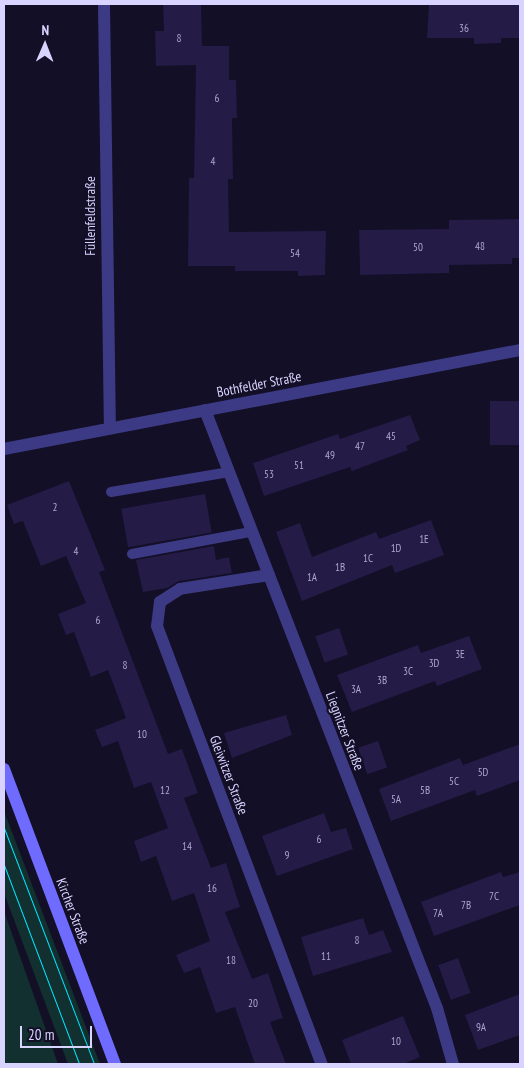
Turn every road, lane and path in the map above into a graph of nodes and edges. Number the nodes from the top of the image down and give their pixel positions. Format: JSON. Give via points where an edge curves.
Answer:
{"nodes":[{"id":1,"x":104,"y":4,"type":"edge"},
{"id":2,"x":520,"y":350,"type":"edge"},
{"id":3,"x":205,"y":410,"type":"junction"},
{"id":4,"x":110,"y":428,"type":"junction"},
{"id":5,"x":4,"y":448,"type":"edge"},
{"id":6,"x":229,"y":472,"type":"junction"},
{"id":7,"x":111,"y":492,"type":"dead end"},
{"id":8,"x":251,"y":532,"type":"junction"},
{"id":9,"x":132,"y":554,"type":"dead end"},
{"id":10,"x":269,"y":575,"type":"junction"},
{"id":11,"x":4,"y":769,"type":"edge"},
{"id":12,"x":115,"y":1064,"type":"edge"},
{"id":13,"x":322,"y":1064,"type":"edge"},
{"id":14,"x":453,"y":1064,"type":"edge"}],
"edges":[{"from":1,"to":4,"type":"street","name":"Füllenfeldstraße"},
{"from":2,"to":3,"type":"street","name":"Bothfelder Straße"},
{"from":3,"to":4,"type":"street","name":"Bothfelder Straße"},
{"from":3,"to":6,"type":"street","name":"Liegnitzer Straße"},
{"from":4,"to":5,"type":"street","name":"Bothfelder Straße"},
{"from":6,"to":7,"type":"lane"},
{"from":6,"to":8,"type":"street","name":"Liegnitzer Straße"},
{"from":8,"to":9,"type":"lane"},
{"from":8,"to":10,"type":"street","name":"Liegnitzer Straße"},
{"from":10,"to":13,"type":"street","name":"Gleiwitzer Straße","via":[[180,589],[160,602],[157,626]]},
{"from":10,"to":14,"type":"street","name":"Liegnitzer Straße","via":[[437,1008]]},
{"from":11,"to":12,"type":"main road","name":"Kircher Straße"}]}
